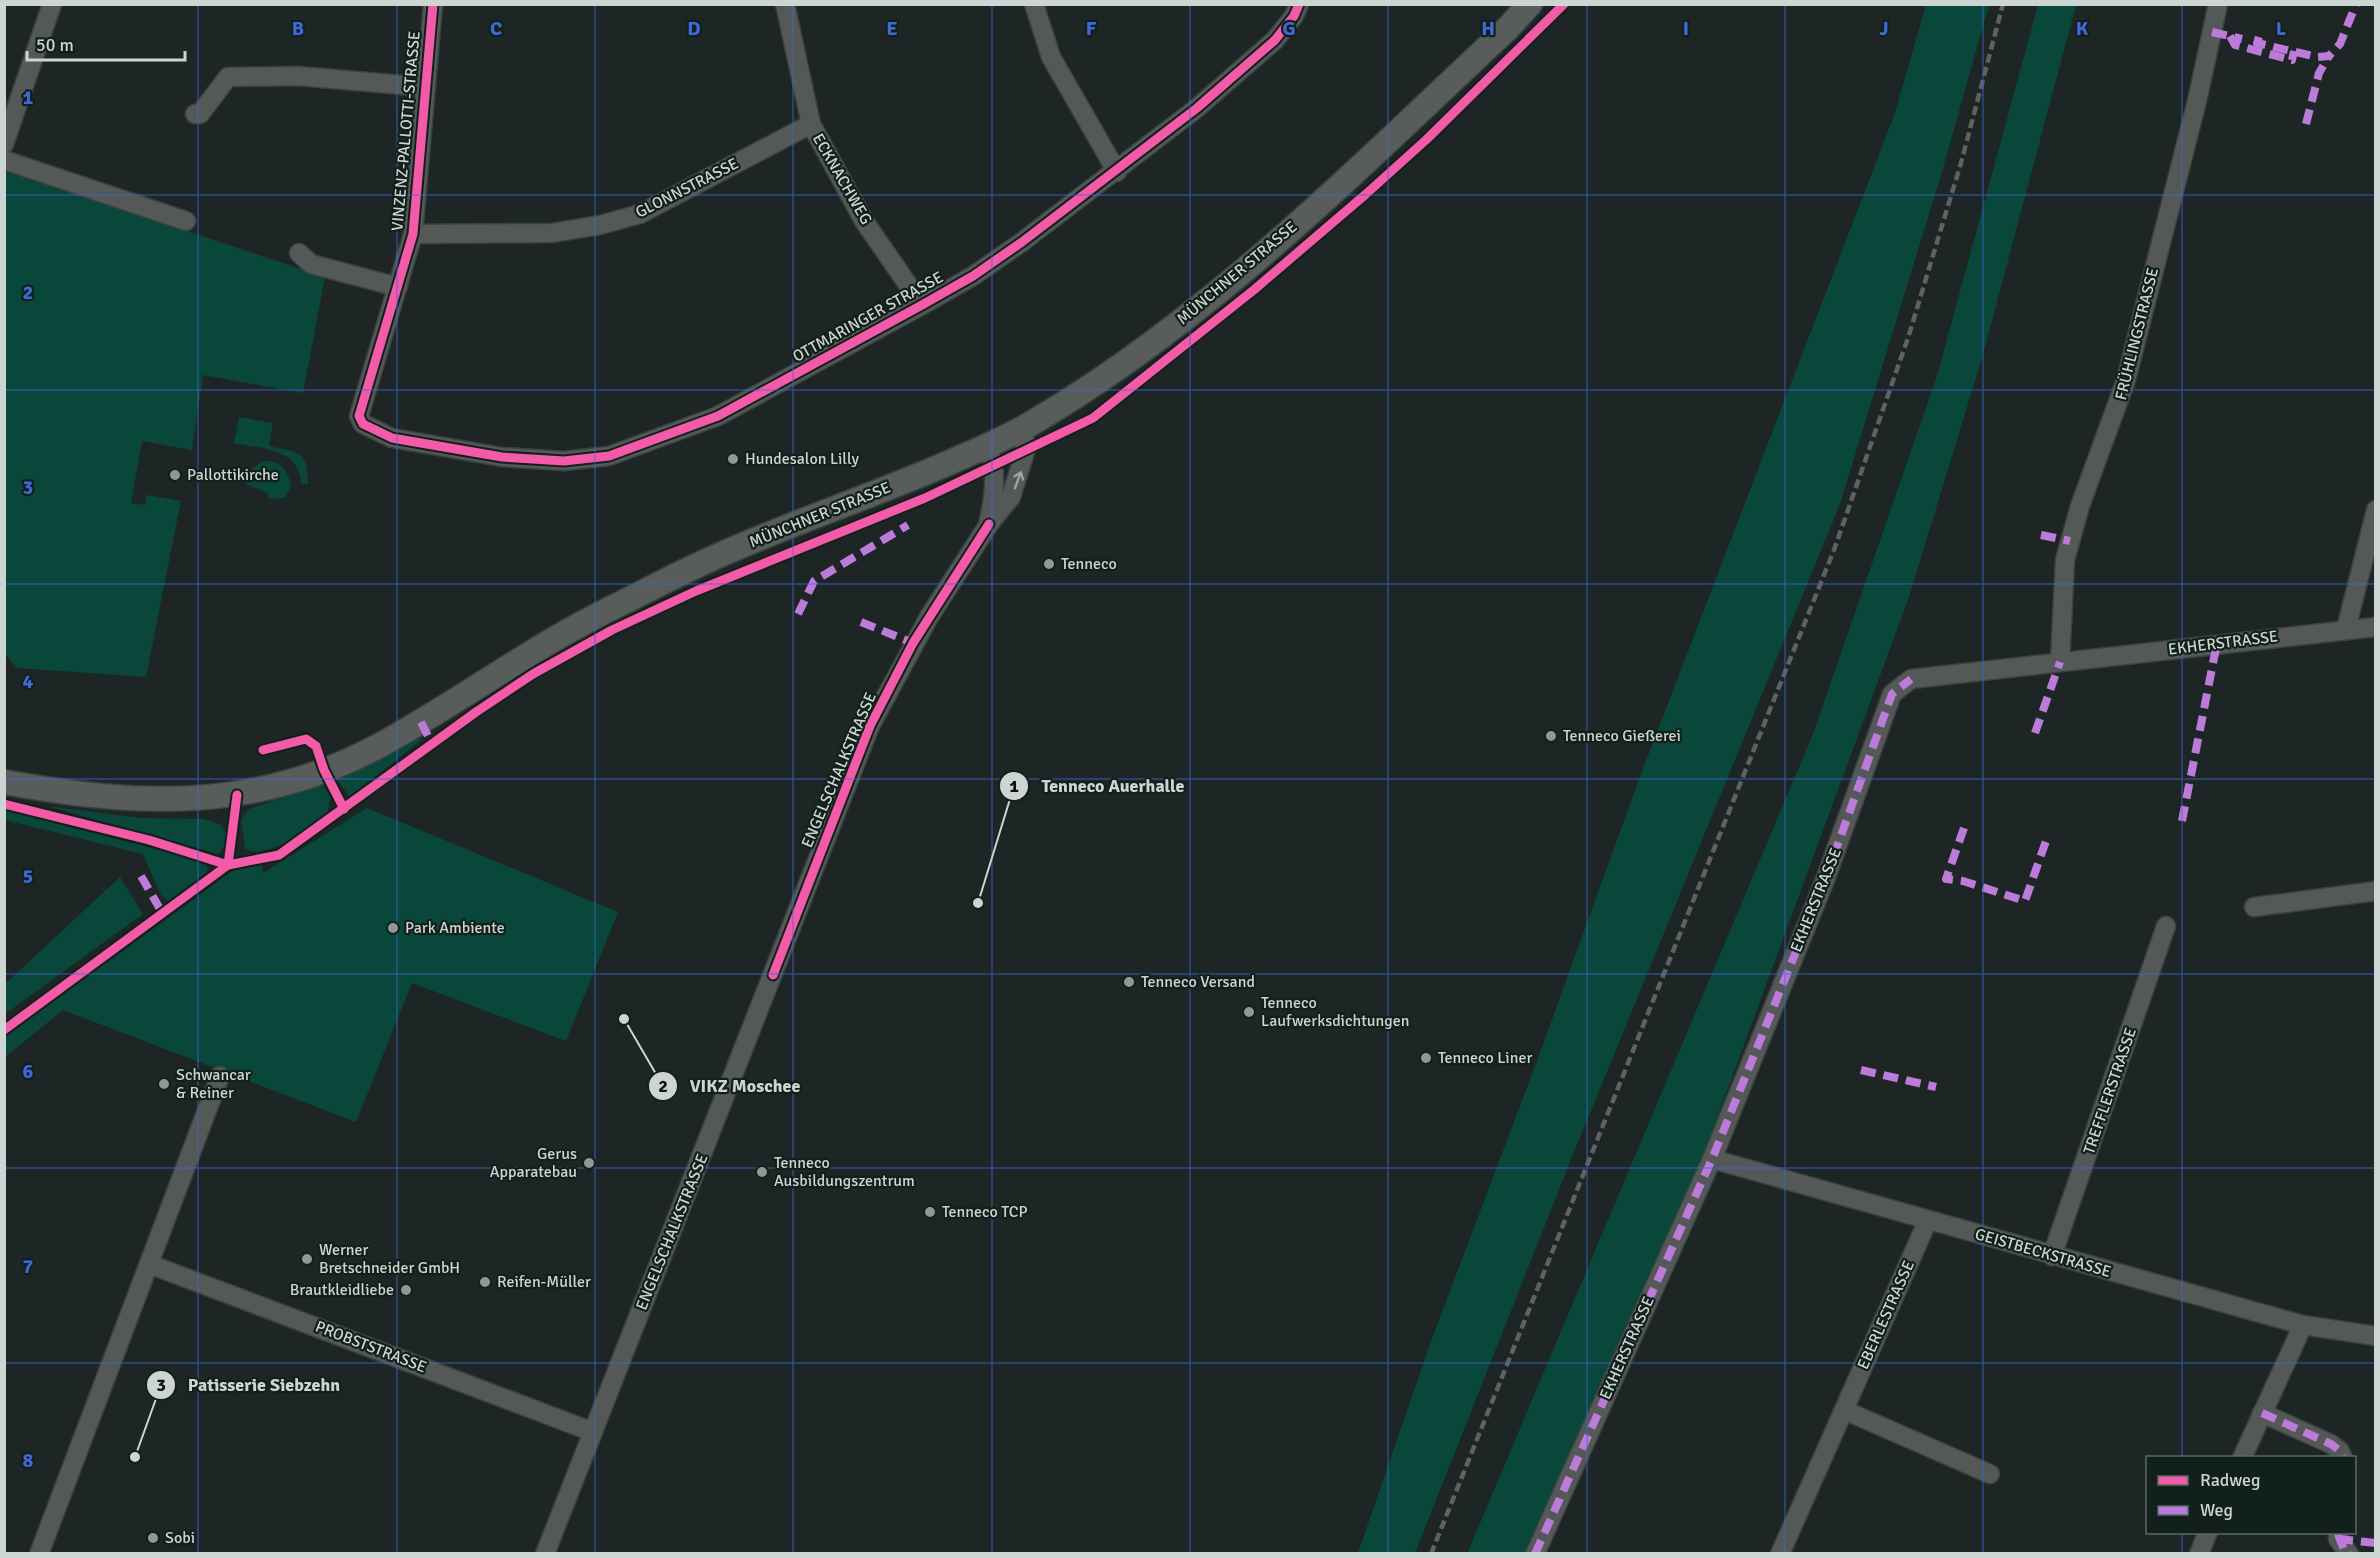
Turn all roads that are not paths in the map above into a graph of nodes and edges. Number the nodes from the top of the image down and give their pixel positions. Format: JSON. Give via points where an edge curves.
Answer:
{"nodes":[{"id":1,"x":52,"y":4,"type":"edge"},
{"id":2,"x":433,"y":4,"type":"edge"},
{"id":3,"x":785,"y":4,"type":"edge"},
{"id":4,"x":1034,"y":4,"type":"edge"},
{"id":5,"x":1299,"y":4,"type":"edge"},
{"id":6,"x":1530,"y":4,"type":"edge"},
{"id":7,"x":2218,"y":4,"type":"edge"},
{"id":8,"x":426,"y":87,"type":"junction"},
{"id":9,"x":195,"y":114,"type":"dead end"},
{"id":10,"x":811,"y":124,"type":"junction"},
{"id":11,"x":4,"y":144,"type":"edge"},
{"id":12,"x":4,"y":160,"type":"edge"},
{"id":13,"x":1117,"y":172,"type":"junction"},
{"id":14,"x":186,"y":220,"type":"dead end"},
{"id":15,"x":413,"y":234,"type":"junction"},
{"id":16,"x":298,"y":253,"type":"dead end"},
{"id":17,"x":398,"y":287,"type":"junction"},
{"id":18,"x":922,"y":305,"type":"junction"},
{"id":19,"x":369,"y":428,"type":"joint"},
{"id":20,"x":1024,"y":428,"type":"junction"},
{"id":21,"x":988,"y":446,"type":"junction"},
{"id":22,"x":2376,"y":510,"type":"edge"},
{"id":23,"x":989,"y":524,"type":"junction"},
{"id":24,"x":2376,"y":627,"type":"edge"},
{"id":25,"x":2346,"y":629,"type":"junction"},
{"id":26,"x":2060,"y":662,"type":"junction"},
{"id":27,"x":4,"y":782,"type":"edge"},
{"id":28,"x":2376,"y":891,"type":"edge"},
{"id":29,"x":2254,"y":907,"type":"dead end"},
{"id":30,"x":2166,"y":927,"type":"dead end"},
{"id":31,"x":220,"y":1076,"type":"dead end"},
{"id":32,"x":1712,"y":1159,"type":"junction"},
{"id":33,"x":1928,"y":1221,"type":"junction"},
{"id":34,"x":2052,"y":1256,"type":"junction"},
{"id":35,"x":149,"y":1264,"type":"junction"},
{"id":36,"x":2303,"y":1325,"type":"junction"},
{"id":37,"x":2376,"y":1336,"type":"edge"},
{"id":38,"x":1844,"y":1410,"type":"junction"},
{"id":39,"x":2262,"y":1413,"type":"junction"},
{"id":40,"x":593,"y":1432,"type":"junction"},
{"id":41,"x":2243,"y":1456,"type":"edge"},
{"id":42,"x":2342,"y":1456,"type":"edge"},
{"id":43,"x":1990,"y":1474,"type":"dead end"},
{"id":44,"x":2208,"y":1534,"type":"edge"},
{"id":45,"x":2338,"y":1534,"type":"edge"},
{"id":46,"x":39,"y":1554,"type":"edge"},
{"id":47,"x":545,"y":1554,"type":"edge"},
{"id":48,"x":1535,"y":1554,"type":"edge"},
{"id":49,"x":1780,"y":1554,"type":"edge"},
{"id":50,"x":2199,"y":1554,"type":"edge"},
{"id":51,"x":2349,"y":1554,"type":"edge"}],
"edges":[{"from":1,"to":11,"type":"street"},
{"from":2,"to":8,"type":"street","name":"VINZENZ-PALLOTTI-STRASSE"},
{"from":3,"to":10,"type":"street","name":"ECKNACHWEG"},
{"from":4,"to":13,"type":"street","via":[[1051,57]]},
{"from":5,"to":13,"type":"street","name":"OTTMARINGER STRASSE","via":[[1275,40]]},
{"from":6,"to":20,"type":"main road","name":"MÜNCHNER STRASSE","via":[[1305,215],[1193,311],[1103,378]]},
{"from":7,"to":26,"type":"street","name":"FRÜHLINGSTRASSE","via":[[2126,380],[2080,506],[2065,560]]},
{"from":8,"to":9,"type":"street","via":[[298,76],[228,77],[200,114]]},
{"from":8,"to":15,"type":"street","name":"VINZENZ-PALLOTTI-STRASSE"},
{"from":10,"to":15,"type":"street","name":"GLONNSTRASSE","via":[[640,214],[552,233]]},
{"from":10,"to":18,"type":"street","name":"ECKNACHWEG","via":[[864,221]]},
{"from":12,"to":14,"type":"street"},
{"from":13,"to":18,"type":"street","name":"OTTMARINGER STRASSE","via":[[983,269]]},
{"from":15,"to":17,"type":"street","name":"VINZENZ-PALLOTTI-STRASSE"},
{"from":16,"to":17,"type":"street","via":[[311,264]]},
{"from":17,"to":19,"type":"street","name":"VINZENZ-PALLOTTI-STRASSE","via":[[359,410],[363,424]]},
{"from":18,"to":19,"type":"street","name":"OTTMARINGER STRASSE","via":[[718,416],[609,456],[564,461],[502,457],[392,438]]},
{"from":20,"to":21,"type":"main road","name":"MÜNCHNER STRASSE"},
{"from":23,"to":20,"type":"street","name":"ENGELSCHALKSTRASSE","one_way":true,"via":[[1011,497],[1020,476]]},
{"from":21,"to":23,"type":"street","name":"ENGELSCHALKSTRASSE","via":[[996,486]]},
{"from":21,"to":27,"type":"main road","name":"MÜNCHNER STRASSE","via":[[710,559],[576,625],[400,734],[324,770],[237,795],[161,801],[77,794]]},
{"from":22,"to":25,"type":"street"},
{"from":23,"to":40,"type":"street","name":"ENGELSCHALKSTRASSE","via":[[913,643],[870,726]]},
{"from":24,"to":25,"type":"street","name":"EKHERSTRASSE"},
{"from":25,"to":26,"type":"street","name":"EKHERSTRASSE"},
{"from":26,"to":32,"type":"street","name":"EKHERSTRASSE","via":[[1911,679],[1892,694],[1828,871]]},
{"from":28,"to":29,"type":"street"},
{"from":30,"to":34,"type":"street","name":"TREFFLERSTRASSE"},
{"from":31,"to":35,"type":"street"},
{"from":32,"to":33,"type":"street","name":"GEISTBECKSTRASSE"},
{"from":32,"to":48,"type":"street","name":"EKHERSTRASSE"},
{"from":33,"to":34,"type":"street","name":"GEISTBECKSTRASSE"},
{"from":33,"to":38,"type":"street","name":"EBERLESTRASSE"},
{"from":34,"to":36,"type":"street","name":"GEISTBECKSTRASSE"},
{"from":35,"to":40,"type":"street","name":"PROBSTSTRASSE"},
{"from":35,"to":46,"type":"street"},
{"from":36,"to":37,"type":"street","name":"GEISTBECKSTRASSE"},
{"from":36,"to":39,"type":"street"},
{"from":38,"to":43,"type":"street"},
{"from":38,"to":49,"type":"street","name":"EBERLESTRASSE"},
{"from":39,"to":41,"type":"street"},
{"from":39,"to":42,"type":"street","via":[[2331,1444]]},
{"from":40,"to":47,"type":"street","name":"ENGELSCHALKSTRASSE"},
{"from":44,"to":50,"type":"street"},
{"from":45,"to":51,"type":"street"}]}
